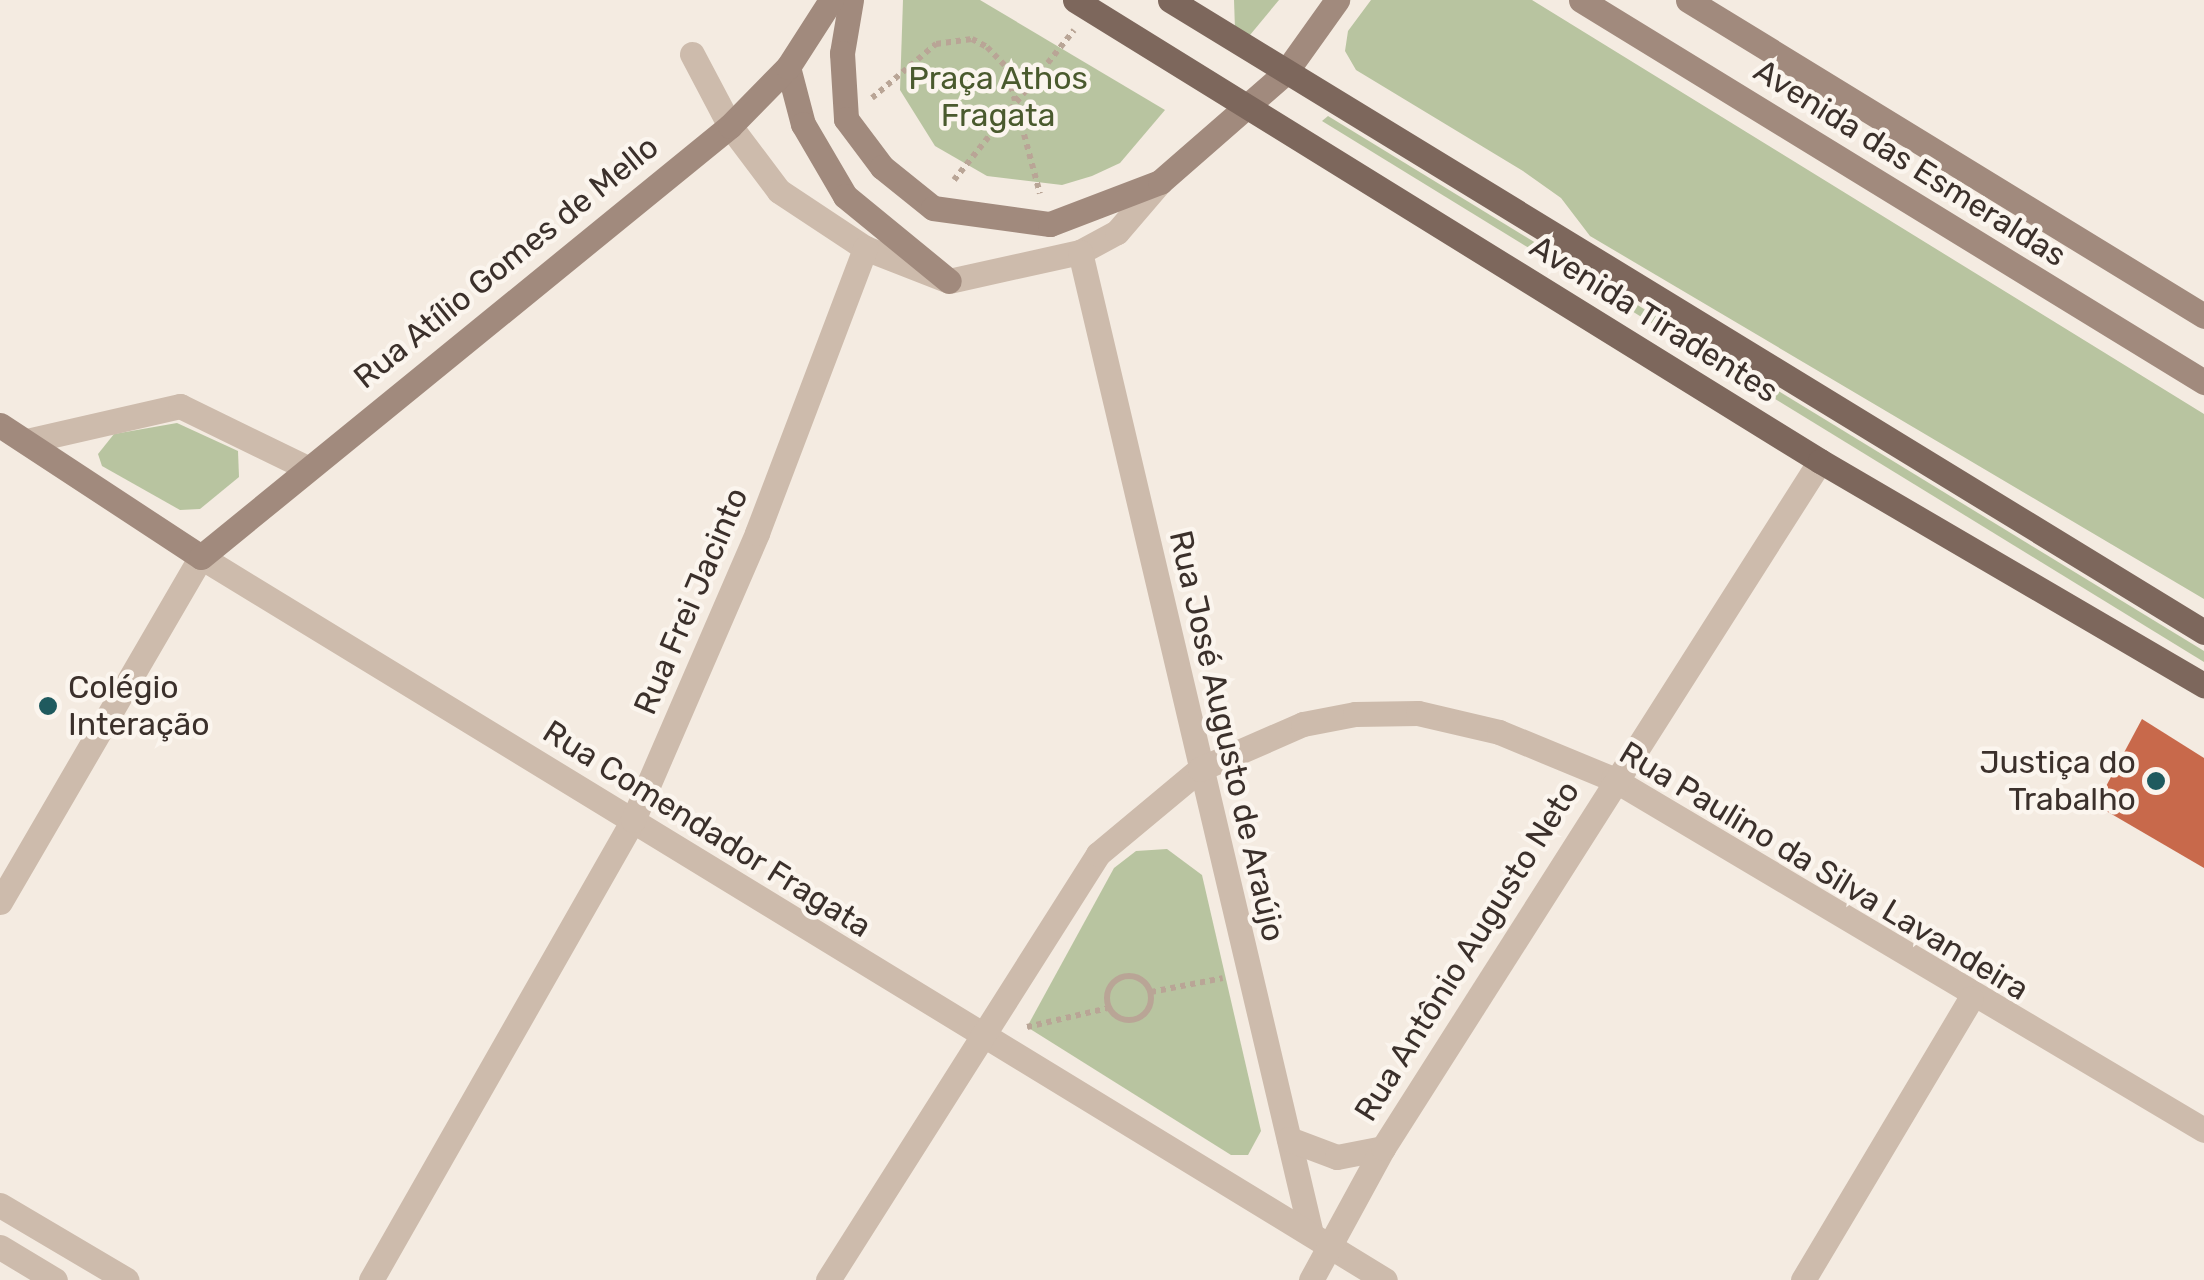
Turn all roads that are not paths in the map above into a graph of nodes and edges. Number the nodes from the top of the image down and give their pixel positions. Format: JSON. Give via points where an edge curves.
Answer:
{"nodes":[{"id":1,"x":831,"y":0,"type":"edge"},
{"id":2,"x":851,"y":0,"type":"edge"},
{"id":3,"x":1170,"y":0,"type":"edge"},
{"id":4,"x":1337,"y":0,"type":"edge"},
{"id":5,"x":1581,"y":0,"type":"edge"},
{"id":6,"x":1688,"y":0,"type":"edge"},
{"id":7,"x":1083,"y":5,"type":"edge"},
{"id":8,"x":692,"y":54,"type":"dead end"},
{"id":9,"x":788,"y":67,"type":"junction"},
{"id":10,"x":1285,"y":73,"type":"junction"},
{"id":11,"x":1246,"y":105,"type":"junction"},
{"id":12,"x":730,"y":126,"type":"junction"},
{"id":13,"x":1160,"y":182,"type":"junction"},
{"id":14,"x":865,"y":248,"type":"junction"},
{"id":15,"x":1080,"y":252,"type":"junction"},
{"id":16,"x":949,"y":281,"type":"junction"},
{"id":17,"x":2204,"y":316,"type":"edge"},
{"id":18,"x":2204,"y":382,"type":"edge"},
{"id":19,"x":0,"y":425,"type":"edge"},
{"id":20,"x":27,"y":442,"type":"junction"},
{"id":21,"x":1820,"y":460,"type":"junction"},
{"id":22,"x":303,"y":466,"type":"junction"},
{"id":23,"x":201,"y":557,"type":"junction"},
{"id":24,"x":2204,"y":632,"type":"edge"},
{"id":25,"x":2204,"y":685,"type":"edge"},
{"id":26,"x":1200,"y":769,"type":"junction"},
{"id":27,"x":1612,"y":779,"type":"junction"},
{"id":28,"x":632,"y":820,"type":"junction"},
{"id":29,"x":0,"y":902,"type":"edge"},
{"id":30,"x":1970,"y":998,"type":"junction"},
{"id":31,"x":980,"y":1038,"type":"junction"},
{"id":32,"x":2204,"y":1130,"type":"edge"},
{"id":33,"x":1289,"y":1138,"type":"junction"},
{"id":34,"x":1383,"y":1148,"type":"junction"},
{"id":35,"x":0,"y":1205,"type":"edge"},
{"id":36,"x":1321,"y":1240,"type":"junction"},
{"id":37,"x":0,"y":1247,"type":"edge"},
{"id":38,"x":55,"y":1280,"type":"edge"},
{"id":39,"x":127,"y":1280,"type":"edge"},
{"id":40,"x":371,"y":1280,"type":"edge"},
{"id":41,"x":828,"y":1280,"type":"edge"},
{"id":42,"x":1312,"y":1280,"type":"edge"},
{"id":43,"x":1386,"y":1280,"type":"edge"},
{"id":44,"x":1803,"y":1280,"type":"edge"}],
"edges":[{"from":1,"to":9,"type":"main road","name":"Rua Atílio Gomes de Mello"},
{"from":2,"to":13,"type":"main road","via":[[842,54],[846,119],[882,167],[933,208],[1050,224]]},
{"from":3,"to":10,"type":"main road","name":"Avenida Tiradentes"},
{"from":4,"to":10,"type":"main road"},
{"from":5,"to":18,"type":"main road","name":"Avenida das Esmeraldas"},
{"from":6,"to":17,"type":"main road","name":"Avenida das Esmeraldas"},
{"from":7,"to":11,"type":"main road","name":"Avenida Tiradentes"},
{"from":8,"to":12,"type":"street"},
{"from":9,"to":12,"type":"main road","name":"Rua Atílio Gomes de Mello"},
{"from":9,"to":16,"type":"main road","via":[[804,124],[845,196]]},
{"from":10,"to":11,"type":"main road"},
{"from":10,"to":24,"type":"main road","name":"Avenida Tiradentes"},
{"from":11,"to":13,"type":"main road"},
{"from":11,"to":21,"type":"main road","name":"Avenida Tiradentes"},
{"from":12,"to":14,"type":"street","via":[[779,191]]},
{"from":12,"to":22,"type":"main road","name":"Rua Atílio Gomes de Mello"},
{"from":13,"to":15,"type":"street","via":[[1118,232]]},
{"from":14,"to":16,"type":"street"},
{"from":14,"to":28,"type":"street","name":"Rua Frei Jacinto","via":[[757,534]]},
{"from":15,"to":16,"type":"street"},
{"from":15,"to":26,"type":"street","name":"Rua José Augusto de Araújo"},
{"from":19,"to":20,"type":"main road","name":"Rua Comendador Fragata"},
{"from":20,"to":22,"type":"street","via":[[180,406]]},
{"from":20,"to":23,"type":"main road","name":"Rua Comendador Fragata"},
{"from":21,"to":25,"type":"main road","name":"Avenida Tiradentes"},
{"from":21,"to":27,"type":"street","name":"Rua Antônio Augusto Neto"},
{"from":22,"to":23,"type":"main road","name":"Rua Atílio Gomes de Mello"},
{"from":23,"to":28,"type":"street","name":"Rua Comendador Fragata"},
{"from":23,"to":29,"type":"street"},
{"from":26,"to":27,"type":"street","name":"Rua Paulino da Silva Lavandeira","via":[[1303,724],[1418,713],[1499,732]]},
{"from":26,"to":31,"type":"street","name":"Rua Paulino da Silva Lavandeira","via":[[1098,854]]},
{"from":26,"to":33,"type":"street","name":"Rua José Augusto de Araújo"},
{"from":27,"to":30,"type":"street","name":"Rua Paulino da Silva Lavandeira"},
{"from":27,"to":34,"type":"street","name":"Rua Antônio Augusto Neto"},
{"from":28,"to":31,"type":"street","name":"Rua Comendador Fragata"},
{"from":28,"to":40,"type":"street","name":"Rua Frei Jacinto"},
{"from":30,"to":32,"type":"street","name":"Rua Paulino da Silva Lavandeira"},
{"from":30,"to":44,"type":"street"},
{"from":31,"to":36,"type":"street","name":"Rua Comendador Fragata"},
{"from":31,"to":41,"type":"street","name":"Rua Paulino da Silva Lavandeira"},
{"from":33,"to":34,"type":"street","via":[[1337,1157]]},
{"from":33,"to":36,"type":"street","name":"Rua José Augusto de Araújo"},
{"from":34,"to":36,"type":"street","name":"Rua Antônio Augusto Neto"},
{"from":35,"to":39,"type":"street"},
{"from":36,"to":42,"type":"street","name":"Rua Antônio Augusto Neto"},
{"from":36,"to":43,"type":"street","name":"Rua Comendador Fragata"},
{"from":37,"to":38,"type":"street"}]}
